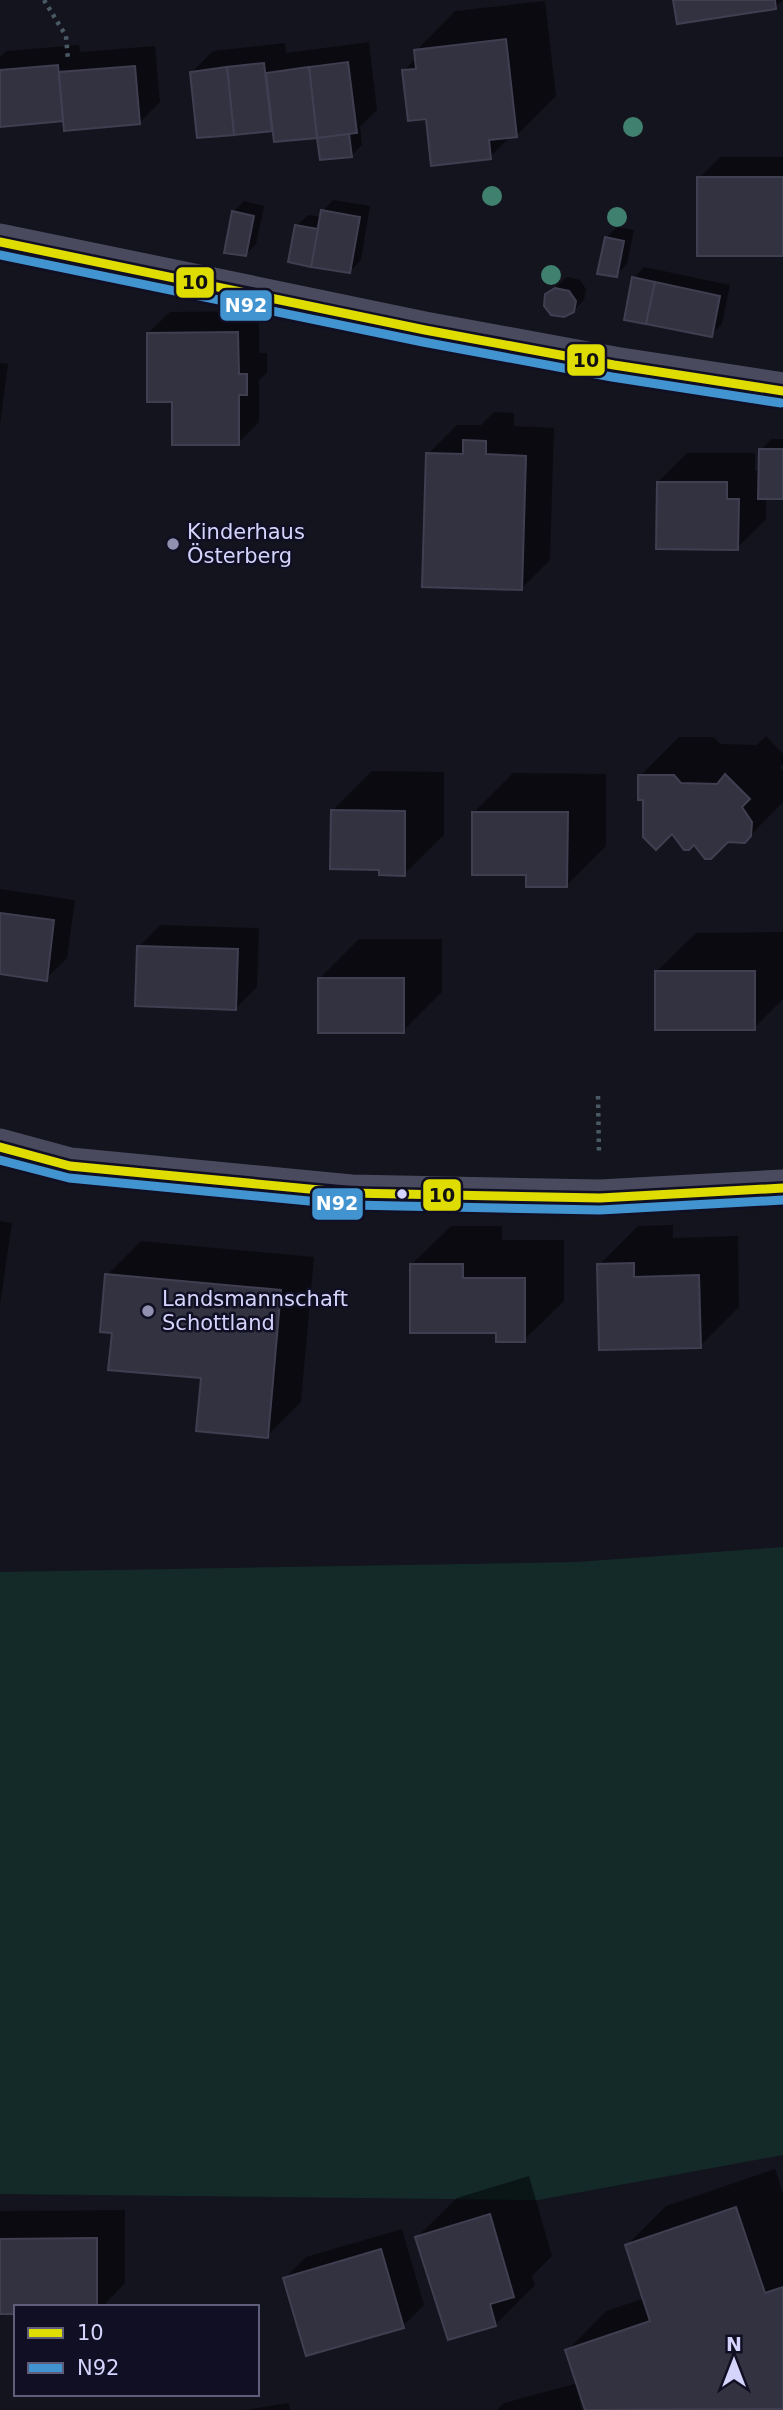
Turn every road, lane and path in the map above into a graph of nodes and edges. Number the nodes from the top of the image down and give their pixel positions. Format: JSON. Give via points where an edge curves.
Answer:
{"nodes":[{"id":1,"x":44,"y":0,"type":"edge"},
{"id":2,"x":68,"y":60,"type":"dead end"},
{"id":3,"x":0,"y":242,"type":"edge"},
{"id":4,"x":783,"y":391,"type":"edge"},
{"id":5,"x":598,"y":1096,"type":"dead end"},
{"id":6,"x":598,"y":1119,"type":"dead end"},
{"id":7,"x":0,"y":1147,"type":"edge"},
{"id":8,"x":783,"y":1188,"type":"edge"}],
"edges":[{"from":1,"to":2,"type":"path","via":[[66,36]]},
{"from":3,"to":4,"type":"street","via":[[425,330]]},
{"from":5,"to":6,"type":"path"},
{"from":7,"to":8,"type":"street","via":[[70,1166],[351,1193],[600,1198]]}]}
